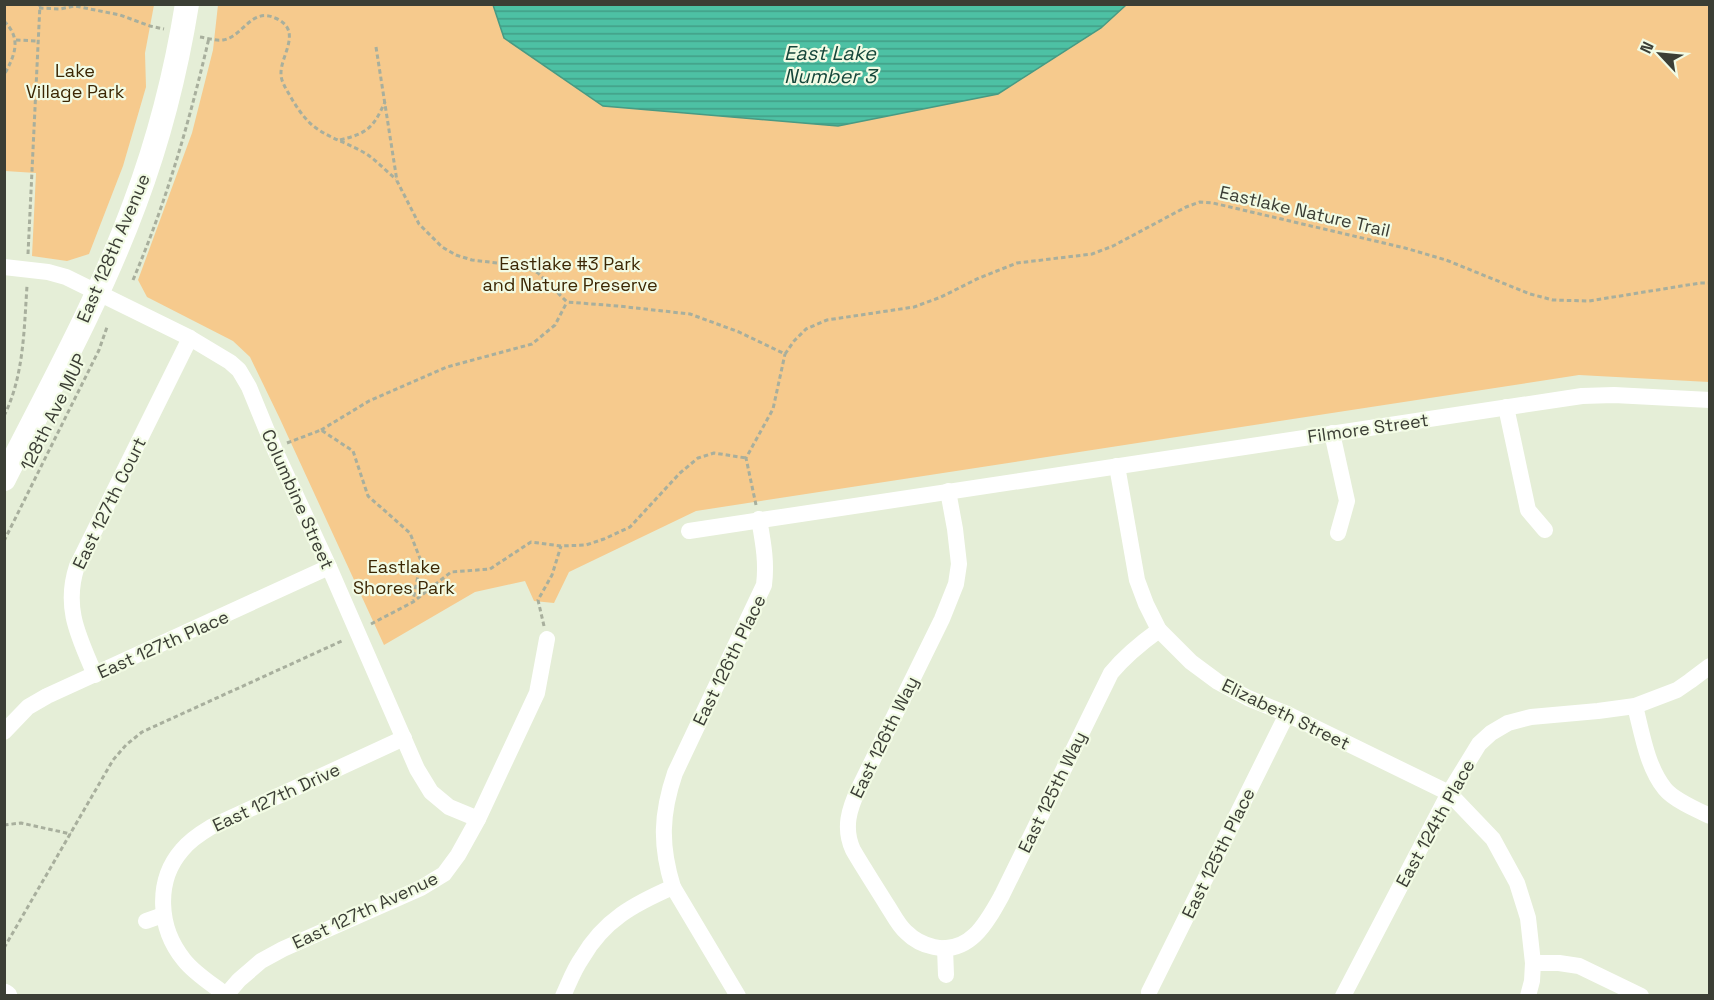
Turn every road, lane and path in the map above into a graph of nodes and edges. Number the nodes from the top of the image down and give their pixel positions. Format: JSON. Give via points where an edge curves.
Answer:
{"nodes":[{"id":1,"x":187,"y":4,"type":"edge"},
{"id":2,"x":75,"y":5,"type":"edge"},
{"id":3,"x":40,"y":6,"type":"edge"},
{"id":4,"x":4,"y":21,"type":"edge"},
{"id":5,"x":150,"y":26,"type":"dead end"},
{"id":6,"x":16,"y":40,"type":"junction"},
{"id":7,"x":38,"y":41,"type":"junction"},
{"id":8,"x":376,"y":47,"type":"dead end"},
{"id":9,"x":4,"y":75,"type":"edge"},
{"id":10,"x":385,"y":100,"type":"junction"},
{"id":11,"x":338,"y":140,"type":"junction"},
{"id":12,"x":397,"y":181,"type":"junction"},
{"id":13,"x":28,"y":257,"type":"dead end"},
{"id":14,"x":4,"y":267,"type":"edge"},
{"id":15,"x":133,"y":280,"type":"dead end"},
{"id":16,"x":27,"y":281,"type":"dead end"},
{"id":17,"x":1710,"y":283,"type":"edge"},
{"id":18,"x":97,"y":292,"type":"junction"},
{"id":19,"x":567,"y":302,"type":"junction"},
{"id":20,"x":107,"y":327,"type":"dead end"},
{"id":21,"x":190,"y":338,"type":"junction"},
{"id":22,"x":784,"y":354,"type":"junction"},
{"id":23,"x":1710,"y":400,"type":"edge"},
{"id":24,"x":1506,"y":407,"type":"junction"},
{"id":25,"x":4,"y":416,"type":"edge"},
{"id":26,"x":321,"y":430,"type":"junction"},
{"id":27,"x":1332,"y":433,"type":"junction"},
{"id":28,"x":274,"y":448,"type":"junction"},
{"id":29,"x":746,"y":458,"type":"junction"},
{"id":30,"x":1117,"y":466,"type":"junction"},
{"id":31,"x":4,"y":478,"type":"edge"},
{"id":32,"x":948,"y":491,"type":"junction"},
{"id":33,"x":759,"y":519,"type":"junction"},
{"id":34,"x":1545,"y":530,"type":"dead end"},
{"id":35,"x":689,"y":531,"type":"dead end"},
{"id":36,"x":1338,"y":533,"type":"dead end"},
{"id":37,"x":4,"y":541,"type":"edge"},
{"id":38,"x":561,"y":546,"type":"junction"},
{"id":39,"x":329,"y":567,"type":"junction"},
{"id":40,"x":413,"y":602,"type":"junction"},
{"id":41,"x":1159,"y":630,"type":"junction"},
{"id":42,"x":357,"y":632,"type":"junction"},
{"id":43,"x":547,"y":639,"type":"joint"},
{"id":44,"x":1710,"y":666,"type":"edge"},
{"id":45,"x":95,"y":675,"type":"junction"},
{"id":46,"x":1635,"y":706,"type":"junction"},
{"id":47,"x":1287,"y":714,"type":"junction"},
{"id":48,"x":4,"y":732,"type":"edge"},
{"id":49,"x":404,"y":738,"type":"junction"},
{"id":50,"x":1449,"y":793,"type":"junction"},
{"id":51,"x":1710,"y":816,"type":"edge"},
{"id":52,"x":478,"y":819,"type":"junction"},
{"id":53,"x":4,"y":825,"type":"edge"},
{"id":54,"x":71,"y":834,"type":"junction"},
{"id":55,"x":673,"y":887,"type":"junction"},
{"id":56,"x":163,"y":915,"type":"junction"},
{"id":57,"x":146,"y":921,"type":"dead end"},
{"id":58,"x":4,"y":948,"type":"edge"},
{"id":59,"x":945,"y":948,"type":"junction"},
{"id":60,"x":1533,"y":963,"type":"junction"},
{"id":61,"x":946,"y":975,"type":"dead end"},
{"id":62,"x":1149,"y":992,"type":"dead end"},
{"id":63,"x":226,"y":996,"type":"edge"},
{"id":64,"x":563,"y":996,"type":"edge"},
{"id":65,"x":738,"y":996,"type":"edge"},
{"id":66,"x":1343,"y":996,"type":"edge"},
{"id":67,"x":1528,"y":996,"type":"edge"},
{"id":68,"x":1641,"y":996,"type":"edge"}],
"edges":[{"from":1,"to":18,"type":"main road","name":"East 128th Avenue","via":[[163,119],[135,203]]},
{"from":2,"to":3,"type":"path","via":[[60,9]]},
{"from":2,"to":5,"type":"path"},
{"from":3,"to":7,"type":"path"},
{"from":4,"to":6,"type":"path"},
{"from":6,"to":7,"type":"path"},
{"from":6,"to":9,"type":"path","via":[[13,60]]},
{"from":7,"to":13,"type":"path"},
{"from":8,"to":10,"type":"path"},
{"from":10,"to":11,"type":"path","via":[[368,130]]},
{"from":10,"to":12,"type":"path"},
{"from":11,"to":12,"type":"path","via":[[368,155]]},
{"from":11,"to":15,"type":"path","via":[[305,119],[284,85],[280,74],[289,35],[278,19],[262,16],[228,38],[209,38],[177,162]]},
{"from":12,"to":19,"type":"path","via":[[419,224],[442,247],[472,260],[522,266],[538,273]]},
{"from":14,"to":18,"type":"street","name":"Columbine Street","via":[[48,272]]},
{"from":16,"to":25,"type":"path","via":[[22,351]]},
{"from":17,"to":22,"type":"path","name":"Eastlake Nature Trail","via":[[1589,301],[1553,300],[1405,248],[1200,202],[1092,254],[1017,263],[914,307],[827,320],[806,329]]},
{"from":18,"to":21,"type":"street","name":"Columbine Street"},
{"from":18,"to":31,"type":"main road","name":"East 128th Avenue"},
{"from":19,"to":22,"type":"path","via":[[690,314]]},
{"from":19,"to":26,"type":"path","via":[[555,325],[532,344],[447,367],[369,401]]},
{"from":20,"to":37,"type":"path","name":"128th Ave MUP"},
{"from":21,"to":28,"type":"street","name":"Columbine Street","via":[[239,370]]},
{"from":21,"to":45,"type":"street","name":"East 127th Court","via":[[73,578],[73,616]]},
{"from":22,"to":29,"type":"path","via":[[773,409]]},
{"from":23,"to":24,"type":"street","name":"Filmore Street","via":[[1598,395]]},
{"from":24,"to":27,"type":"street","name":"Filmore Street"},
{"from":24,"to":34,"type":"street","via":[[1528,510]]},
{"from":26,"to":28,"type":"path"},
{"from":26,"to":40,"type":"path","via":[[353,451],[368,496],[410,533],[421,561]]},
{"from":27,"to":30,"type":"street","name":"Filmore Street"},
{"from":27,"to":36,"type":"street","via":[[1347,501]]},
{"from":28,"to":39,"type":"street","name":"Columbine Street"},
{"from":29,"to":33,"type":"path"},
{"from":29,"to":38,"type":"path","via":[[714,453],[698,458],[630,527],[586,545]]},
{"from":30,"to":32,"type":"street","name":"Filmore Street"},
{"from":30,"to":41,"type":"street","name":"Elizabeth Street","via":[[1137,580]]},
{"from":32,"to":33,"type":"street"},
{"from":32,"to":59,"type":"street","name":"East 126th Way","via":[[959,564],[956,584],[859,788],[847,829],[853,850],[900,926],[929,946]]},
{"from":33,"to":35,"type":"street"},
{"from":33,"to":55,"type":"street","name":"East 126th Place","via":[[766,558],[764,585],[667,797],[664,845]]},
{"from":38,"to":40,"type":"path","via":[[531,542],[490,569],[451,572]]},
{"from":38,"to":43,"type":"path","via":[[552,575],[538,600]]},
{"from":39,"to":42,"type":"street","name":"Columbine Street"},
{"from":39,"to":45,"type":"street","name":"East 127th Place"},
{"from":40,"to":42,"type":"path"},
{"from":41,"to":47,"type":"street","name":"Elizabeth Street","via":[[1204,673]]},
{"from":41,"to":59,"type":"street","name":"East 125th Way","via":[[1125,656],[1111,673],[987,922],[967,942]]},
{"from":42,"to":49,"type":"street","name":"Columbine Street"},
{"from":42,"to":54,"type":"path","via":[[142,732],[113,760]]},
{"from":43,"to":52,"type":"street","name":"East 127th Avenue","via":[[537,693]]},
{"from":44,"to":46,"type":"street","name":"East 124th Place","via":[[1677,690]]},
{"from":45,"to":48,"type":"street","name":"East 127th Place","via":[[28,707]]},
{"from":46,"to":50,"type":"street","name":"East 124th Place","via":[[1508,723],[1479,744]]},
{"from":46,"to":51,"type":"street","via":[[1652,765],[1665,789]]},
{"from":47,"to":50,"type":"street","name":"Elizabeth Street"},
{"from":47,"to":62,"type":"street","name":"East 125th Place"},
{"from":49,"to":52,"type":"street","name":"Columbine Street","via":[[431,792],[449,807]]},
{"from":49,"to":56,"type":"street","name":"East 127th Drive","via":[[199,834],[183,848],[169,871]]},
{"from":50,"to":60,"type":"street","via":[[1493,839],[1514,876],[1528,918]]},
{"from":50,"to":66,"type":"street","name":"East 124th Place"},
{"from":52,"to":63,"type":"street","name":"East 127th Avenue","via":[[444,874],[268,957]]},
{"from":53,"to":54,"type":"path","via":[[21,823]]},
{"from":54,"to":58,"type":"path"},
{"from":55,"to":64,"type":"street","via":[[646,898],[612,921],[581,959]]},
{"from":55,"to":65,"type":"street","name":"East 126th Place"},
{"from":56,"to":57,"type":"street"},
{"from":56,"to":63,"type":"street","name":"East 127th Drive","via":[[166,929],[185,962]]},
{"from":59,"to":61,"type":"street"},
{"from":60,"to":67,"type":"street"},
{"from":60,"to":68,"type":"street","via":[[1579,966]]}]}
